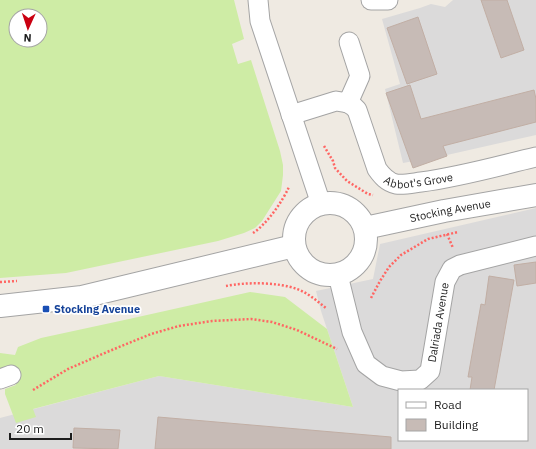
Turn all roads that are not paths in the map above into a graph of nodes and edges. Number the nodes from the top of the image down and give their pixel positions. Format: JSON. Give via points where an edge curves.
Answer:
{"nodes":[{"id":1,"x":258,"y":0,"type":"edge"},
{"id":2,"x":371,"y":0,"type":"edge"},
{"id":3,"x":388,"y":0,"type":"edge"},
{"id":4,"x":350,"y":42,"type":"dead end"},
{"id":5,"x":348,"y":103,"type":"junction"},
{"id":6,"x":291,"y":115,"type":"junction"},
{"id":7,"x":536,"y":157,"type":"edge"},
{"id":8,"x":536,"y":195,"type":"edge"},
{"id":9,"x":321,"y":204,"type":"junction"},
{"id":10,"x":365,"y":228,"type":"junction"},
{"id":11,"x":294,"y":246,"type":"junction"},
{"id":12,"x":536,"y":246,"type":"edge"},
{"id":13,"x":338,"y":275,"type":"junction"},
{"id":14,"x":0,"y":306,"type":"edge"}],
"edges":[{"from":1,"to":6,"type":"street","via":[[260,21]]},
{"from":2,"to":3,"type":"street"},
{"from":4,"to":5,"type":"street","via":[[360,76]]},
{"from":5,"to":6,"type":"street","via":[[336,101]]},
{"from":5,"to":7,"type":"street","name":"Abbot's Grove","via":[[357,110],[377,169],[388,181],[396,184],[433,181]]},
{"from":6,"to":9,"type":"street"},
{"from":8,"to":10,"type":"street","name":"Stocking Avenue"},
{"from":9,"to":10,"type":"street","via":[[335,203],[345,206],[354,211]]},
{"from":9,"to":11,"type":"street","via":[[304,214],[297,223]]},
{"from":10,"to":13,"type":"street","via":[[367,240],[364,252],[350,270]]},
{"from":11,"to":13,"type":"street","via":[[298,257],[315,272]]},
{"from":11,"to":14,"type":"street","via":[[82,297]]},
{"from":12,"to":13,"type":"street","name":"Dalriada Avenue","via":[[452,269],[445,282],[430,371],[420,380],[401,381],[382,376],[366,364],[352,332]]}]}
